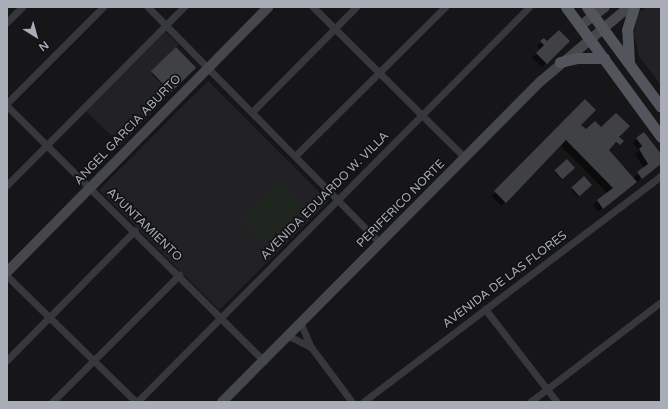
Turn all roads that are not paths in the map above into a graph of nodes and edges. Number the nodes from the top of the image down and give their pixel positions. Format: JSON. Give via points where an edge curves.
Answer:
{"nodes":[{"id":1,"x":22,"y":7,"type":"edge"},
{"id":2,"x":103,"y":7,"type":"edge"},
{"id":3,"x":148,"y":7,"type":"edge"},
{"id":4,"x":184,"y":7,"type":"edge"},
{"id":5,"x":268,"y":7,"type":"edge"},
{"id":6,"x":313,"y":7,"type":"edge"},
{"id":7,"x":356,"y":7,"type":"edge"},
{"id":8,"x":445,"y":7,"type":"edge"},
{"id":9,"x":529,"y":7,"type":"edge"},
{"id":10,"x":566,"y":7,"type":"edge"},
{"id":11,"x":606,"y":7,"type":"edge"},
{"id":12,"x":629,"y":7,"type":"edge"},
{"id":13,"x":634,"y":7,"type":"edge"},
{"id":14,"x":590,"y":12,"type":"edge"},
{"id":15,"x":7,"y":22,"type":"edge"},
{"id":16,"x":166,"y":25,"type":"junction"},
{"id":17,"x":580,"y":26,"type":"junction"},
{"id":18,"x":334,"y":28,"type":"junction"},
{"id":19,"x":603,"y":28,"type":"junction"},
{"id":20,"x":589,"y":39,"type":"junction"},
{"id":21,"x":604,"y":58,"type":"junction"},
{"id":22,"x":628,"y":61,"type":"junction"},
{"id":23,"x":560,"y":62,"type":"junction"},
{"id":24,"x":207,"y":67,"type":"junction"},
{"id":25,"x":611,"y":68,"type":"junction"},
{"id":26,"x":379,"y":73,"type":"junction"},
{"id":27,"x":7,"y":103,"type":"edge"},
{"id":28,"x":7,"y":106,"type":"edge"},
{"id":29,"x":661,"y":106,"type":"edge"},
{"id":30,"x":252,"y":111,"type":"junction"},
{"id":31,"x":422,"y":116,"type":"junction"},
{"id":32,"x":661,"y":137,"type":"edge"},
{"id":33,"x":46,"y":145,"type":"junction"},
{"id":34,"x":296,"y":155,"type":"junction"},
{"id":35,"x":465,"y":158,"type":"junction"},
{"id":36,"x":661,"y":176,"type":"edge"},
{"id":37,"x":7,"y":185,"type":"edge"},
{"id":38,"x":90,"y":188,"type":"junction"},
{"id":39,"x":338,"y":198,"type":"junction"},
{"id":40,"x":135,"y":230,"type":"junction"},
{"id":41,"x":380,"y":243,"type":"junction"},
{"id":42,"x":7,"y":272,"type":"edge"},
{"id":43,"x":179,"y":275,"type":"junction"},
{"id":44,"x":7,"y":276,"type":"edge"},
{"id":45,"x":661,"y":302,"type":"edge"},
{"id":46,"x":485,"y":309,"type":"junction"},
{"id":47,"x":49,"y":316,"type":"junction"},
{"id":48,"x":219,"y":317,"type":"junction"},
{"id":49,"x":301,"y":324,"type":"junction"},
{"id":50,"x":289,"y":336,"type":"junction"},
{"id":51,"x":311,"y":347,"type":"junction"},
{"id":52,"x":7,"y":360,"type":"edge"},
{"id":53,"x":93,"y":360,"type":"junction"},
{"id":54,"x":264,"y":361,"type":"junction"},
{"id":55,"x":547,"y":389,"type":"junction"},
{"id":56,"x":52,"y":402,"type":"edge"},
{"id":57,"x":137,"y":402,"type":"edge"},
{"id":58,"x":222,"y":402,"type":"edge"},
{"id":59,"x":352,"y":402,"type":"edge"},
{"id":60,"x":363,"y":402,"type":"edge"},
{"id":61,"x":530,"y":402,"type":"edge"},
{"id":62,"x":557,"y":402,"type":"edge"}],
"edges":[{"from":1,"to":15,"type":"street"},
{"from":2,"to":27,"type":"street"},
{"from":3,"to":16,"type":"street"},
{"from":4,"to":16,"type":"street"},
{"from":5,"to":24,"type":"street","name":"ANGEL GARCIA ABURTO"},
{"from":6,"to":18,"type":"street"},
{"from":7,"to":18,"type":"street"},
{"from":8,"to":26,"type":"street"},
{"from":9,"to":31,"type":"street","name":"AVENIDA EDUARDO W. VILLA"},
{"from":10,"to":17,"type":"main road"},
{"from":11,"to":14,"type":"street"},
{"from":12,"to":19,"type":"street","name":"PERIFERICO NORTE"},
{"from":13,"to":22,"type":"main road","via":[[627,30]]},
{"from":14,"to":17,"type":"street"},
{"from":14,"to":19,"type":"main road"},
{"from":16,"to":24,"type":"street"},
{"from":16,"to":33,"type":"street"},
{"from":17,"to":20,"type":"main road"},
{"from":18,"to":26,"type":"street"},
{"from":18,"to":30,"type":"street"},
{"from":19,"to":20,"type":"street","name":"PERIFERICO NORTE"},
{"from":19,"to":22,"type":"main road"},
{"from":20,"to":21,"type":"main road"},
{"from":20,"to":23,"type":"street","name":"PERIFERICO NORTE"},
{"from":21,"to":23,"type":"main road","via":[[578,58]]},
{"from":21,"to":25,"type":"main road"},
{"from":22,"to":25,"type":"main road"},
{"from":22,"to":29,"type":"main road"},
{"from":23,"to":35,"type":"street","name":"PERIFERICO NORTE"},
{"from":24,"to":30,"type":"street"},
{"from":24,"to":38,"type":"street","name":"ANGEL GARCIA ABURTO"},
{"from":25,"to":32,"type":"main road"},
{"from":26,"to":31,"type":"street"},
{"from":26,"to":34,"type":"street"},
{"from":28,"to":33,"type":"street","name":"AYUNTAMIENTO"},
{"from":30,"to":34,"type":"street"},
{"from":31,"to":35,"type":"street"},
{"from":31,"to":39,"type":"street","name":"AVENIDA EDUARDO W. VILLA"},
{"from":33,"to":37,"type":"street"},
{"from":33,"to":38,"type":"street","name":"AYUNTAMIENTO"},
{"from":34,"to":39,"type":"street"},
{"from":35,"to":41,"type":"street","name":"PERIFERICO NORTE"},
{"from":36,"to":46,"type":"street","name":"AVENIDA DE LAS FLORES"},
{"from":38,"to":40,"type":"street","name":"AYUNTAMIENTO"},
{"from":38,"to":42,"type":"street","name":"ANGEL GARCIA ABURTO"},
{"from":39,"to":41,"type":"street"},
{"from":39,"to":48,"type":"street","name":"AVENIDA EDUARDO W. VILLA"},
{"from":40,"to":43,"type":"street","name":"AYUNTAMIENTO"},
{"from":40,"to":47,"type":"street"},
{"from":41,"to":49,"type":"street","name":"PERIFERICO NORTE"},
{"from":43,"to":48,"type":"street","name":"AYUNTAMIENTO"},
{"from":43,"to":53,"type":"street"},
{"from":44,"to":47,"type":"street"},
{"from":45,"to":55,"type":"street"},
{"from":46,"to":55,"type":"street"},
{"from":46,"to":60,"type":"street","name":"AVENIDA DE LAS FLORES"},
{"from":47,"to":52,"type":"street"},
{"from":47,"to":53,"type":"street"},
{"from":48,"to":54,"type":"street","name":"AYUNTAMIENTO"},
{"from":48,"to":57,"type":"street","name":"AVENIDA EDUARDO W. VILLA"},
{"from":49,"to":50,"type":"street","name":"PERIFERICO NORTE"},
{"from":49,"to":51,"type":"street"},
{"from":50,"to":51,"type":"street"},
{"from":50,"to":54,"type":"street","name":"PERIFERICO NORTE"},
{"from":51,"to":59,"type":"street"},
{"from":53,"to":56,"type":"street"},
{"from":53,"to":57,"type":"street"},
{"from":54,"to":58,"type":"street","name":"PERIFERICO NORTE"},
{"from":55,"to":61,"type":"street"},
{"from":55,"to":62,"type":"street"}]}
